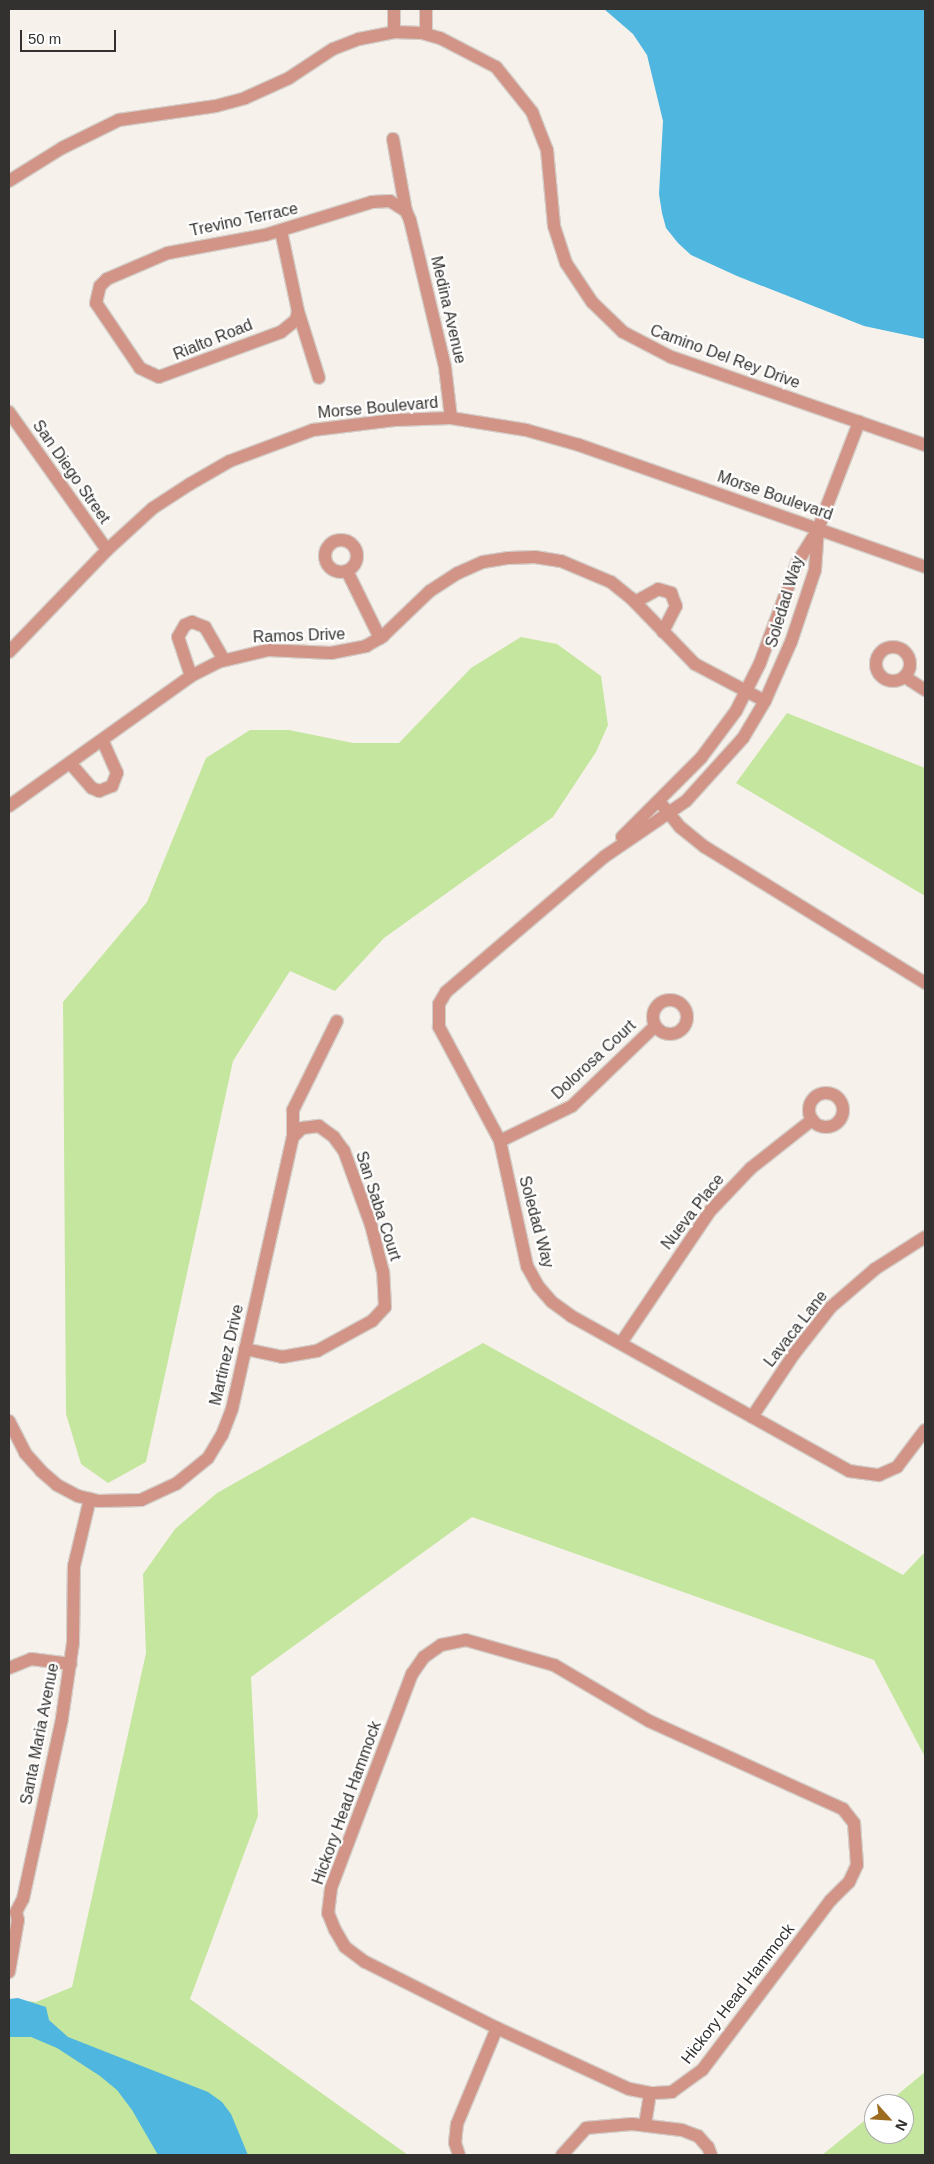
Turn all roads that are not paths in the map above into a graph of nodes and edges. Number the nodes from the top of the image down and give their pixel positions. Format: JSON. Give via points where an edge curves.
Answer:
{"nodes":[{"id":1,"x":394,"y":9,"type":"edge"},
{"id":2,"x":426,"y":9,"type":"edge"},
{"id":3,"x":394,"y":32,"type":"junction"},
{"id":4,"x":426,"y":34,"type":"junction"},
{"id":5,"x":393,"y":139,"type":"dead end"},
{"id":6,"x":9,"y":181,"type":"edge"},
{"id":7,"x":402,"y":208,"type":"junction"},
{"id":8,"x":281,"y":231,"type":"junction"},
{"id":9,"x":298,"y":311,"type":"junction"},
{"id":10,"x":148,"y":374,"type":"joint"},
{"id":11,"x":319,"y":378,"type":"dead end"},
{"id":12,"x":9,"y":412,"type":"edge"},
{"id":13,"x":451,"y":418,"type":"junction"},
{"id":14,"x":859,"y":422,"type":"junction"},
{"id":15,"x":925,"y":445,"type":"edge"},
{"id":16,"x":818,"y":529,"type":"junction"},
{"id":17,"x":107,"y":550,"type":"junction"},
{"id":18,"x":925,"y":567,"type":"edge"},
{"id":19,"x":347,"y":571,"type":"dead end"},
{"id":20,"x":635,"y":602,"type":"junction"},
{"id":21,"x":662,"y":632,"type":"junction"},
{"id":22,"x":380,"y":638,"type":"junction"},
{"id":23,"x":9,"y":652,"type":"edge"},
{"id":24,"x":224,"y":660,"type":"junction"},
{"id":25,"x":191,"y":676,"type":"junction"},
{"id":26,"x":905,"y":677,"type":"dead end"},
{"id":27,"x":925,"y":690,"type":"edge"},
{"id":28,"x":746,"y":692,"type":"junction"},
{"id":29,"x":764,"y":701,"type":"junction"},
{"id":30,"x":102,"y":740,"type":"junction"},
{"id":31,"x":70,"y":763,"type":"junction"},
{"id":32,"x":658,"y":800,"type":"junction"},
{"id":33,"x":9,"y":806,"type":"edge"},
{"id":34,"x":668,"y":812,"type":"junction"},
{"id":35,"x":604,"y":857,"type":"junction"},
{"id":36,"x":925,"y":983,"type":"edge"},
{"id":37,"x":337,"y":1021,"type":"dead end"},
{"id":38,"x":655,"y":1026,"type":"dead end"},
{"id":39,"x":812,"y":1120,"type":"dead end"},
{"id":40,"x":293,"y":1137,"type":"junction"},
{"id":41,"x":500,"y":1141,"type":"junction"},
{"id":42,"x":925,"y":1237,"type":"edge"},
{"id":43,"x":621,"y":1342,"type":"junction"},
{"id":44,"x":245,"y":1349,"type":"junction"},
{"id":45,"x":752,"y":1416,"type":"junction"},
{"id":46,"x":9,"y":1421,"type":"edge"},
{"id":47,"x":925,"y":1430,"type":"edge"},
{"id":48,"x":90,"y":1500,"type":"junction"},
{"id":49,"x":71,"y":1664,"type":"junction"},
{"id":50,"x":9,"y":1668,"type":"edge"},
{"id":51,"x":12,"y":1914,"type":"edge"},
{"id":52,"x":9,"y":1972,"type":"edge"},
{"id":53,"x":497,"y":2028,"type":"junction"},
{"id":54,"x":650,"y":2093,"type":"junction"},
{"id":55,"x":645,"y":2125,"type":"junction"},
{"id":56,"x":459,"y":2155,"type":"edge"},
{"id":57,"x":562,"y":2155,"type":"edge"},
{"id":58,"x":711,"y":2155,"type":"edge"}],
"edges":[{"from":1,"to":3,"type":"street"},
{"from":2,"to":4,"type":"street"},
{"from":3,"to":4,"type":"street","name":"Camino Del Rey Drive"},
{"from":3,"to":6,"type":"street","name":"Camino Del Rey Drive","via":[[359,39],[333,49],[289,78],[245,98],[216,106],[119,120],[83,136]]},
{"from":4,"to":14,"type":"street","name":"Camino Del Rey Drive","via":[[460,46],[496,67],[532,112],[547,150],[558,243],[578,283],[607,319],[637,342],[654,350]]},
{"from":5,"to":7,"type":"street","name":"Medina Avenue"},
{"from":7,"to":8,"type":"street","name":"Trevino Terrace","via":[[384,200],[372,202]]},
{"from":7,"to":13,"type":"street","name":"Medina Avenue","via":[[445,367]]},
{"from":8,"to":9,"type":"street"},
{"from":8,"to":10,"type":"street","name":"Trevino Terrace","via":[[168,252],[124,269],[100,286],[96,303],[99,311],[140,368]]},
{"from":9,"to":10,"type":"street","name":"Rialto Road","via":[[290,327],[203,359],[168,376]]},
{"from":9,"to":11,"type":"street"},
{"from":12,"to":17,"type":"street","name":"San Diego Street"},
{"from":13,"to":16,"type":"street","name":"Morse Boulevard","via":[[526,430],[579,445]]},
{"from":13,"to":17,"type":"street","name":"Morse Boulevard","via":[[394,420],[313,430],[270,445],[230,462],[153,508]]},
{"from":14,"to":15,"type":"street","name":"Camino Del Rey Drive"},
{"from":14,"to":16,"type":"street"},
{"from":16,"to":18,"type":"street","name":"Morse Boulevard"},
{"from":16,"to":28,"type":"street","name":"Soledad Way","via":[[797,563],[776,624]]},
{"from":16,"to":29,"type":"street","name":"Soledad Way","via":[[815,570],[788,650]]},
{"from":17,"to":23,"type":"street","name":"Morse Boulevard"},
{"from":19,"to":22,"type":"street"},
{"from":20,"to":21,"type":"street","name":"Ramos Drive"},
{"from":20,"to":21,"type":"street","via":[[658,589],[671,593],[676,606]]},
{"from":20,"to":22,"type":"street","name":"Ramos Drive","via":[[611,582],[561,561],[509,558],[483,562],[458,573],[430,591]]},
{"from":21,"to":28,"type":"street","name":"Ramos Drive","via":[[695,664]]},
{"from":22,"to":24,"type":"street","name":"Ramos Drive","via":[[349,651],[268,650]]},
{"from":24,"to":25,"type":"street","name":"Ramos Drive"},
{"from":24,"to":25,"type":"street","via":[[205,626],[192,622],[185,625],[178,637]]},
{"from":25,"to":30,"type":"street","name":"Ramos Drive"},
{"from":26,"to":27,"type":"street"},
{"from":28,"to":29,"type":"street","name":"Ramos Drive"},
{"from":28,"to":32,"type":"street","name":"Soledad Way","via":[[718,738]]},
{"from":29,"to":34,"type":"street","name":"Soledad Way","via":[[724,762],[686,801]]},
{"from":30,"to":31,"type":"street","name":"Ramos Drive"},
{"from":30,"to":31,"type":"street","via":[[117,773],[112,786],[99,790],[92,788]]},
{"from":31,"to":33,"type":"street","name":"Ramos Drive"},
{"from":32,"to":34,"type":"street"},
{"from":32,"to":35,"type":"street","name":"Soledad Way"},
{"from":34,"to":35,"type":"street","name":"Soledad Way"},
{"from":34,"to":36,"type":"street","via":[[705,847]]},
{"from":35,"to":41,"type":"street","name":"Soledad Way","via":[[457,982],[440,1004],[439,1027],[445,1041]]},
{"from":37,"to":40,"type":"street","name":"Martinez Drive","via":[[295,1103]]},
{"from":38,"to":41,"type":"street","name":"Dolorosa Court","via":[[572,1106]]},
{"from":39,"to":43,"type":"street","name":"Nueva Place","via":[[751,1168],[710,1211]]},
{"from":40,"to":44,"type":"street","name":"Martinez Drive"},
{"from":40,"to":44,"type":"street","name":"San Saba Court","via":[[302,1128],[319,1126],[334,1137],[344,1151],[371,1225],[383,1272],[385,1306],[372,1321],[317,1351],[282,1357]]},
{"from":41,"to":43,"type":"street","name":"Soledad Way","via":[[527,1266],[538,1286],[571,1316]]},
{"from":42,"to":45,"type":"street","name":"Lavaca Lane","via":[[875,1269],[831,1307]]},
{"from":43,"to":45,"type":"street","name":"Soledad Way"},
{"from":44,"to":48,"type":"street","name":"Martinez Drive","via":[[232,1409],[222,1435],[194,1471],[163,1492],[141,1500],[117,1503]]},
{"from":45,"to":47,"type":"street","name":"Soledad Way","via":[[849,1472],[865,1476],[879,1475],[898,1467]]},
{"from":46,"to":48,"type":"street","name":"Martinez Drive","via":[[25,1453],[41,1471],[57,1485]]},
{"from":48,"to":49,"type":"street","name":"Santa Maria Avenue","via":[[74,1566]]},
{"from":49,"to":50,"type":"street","via":[[31,1658],[18,1661]]},
{"from":49,"to":51,"type":"street","name":"Santa Maria Avenue","via":[[25,1889]]},
{"from":51,"to":52,"type":"street","name":"Santa Maria Avenue","via":[[18,1920]]},
{"from":53,"to":54,"type":"street","name":"Hickory Head Hammock","via":[[629,2089]]},
{"from":53,"to":54,"type":"street","name":"Hickory Head Hammock","via":[[364,1962],[345,1946],[328,1913],[331,1888],[412,1674],[424,1657],[442,1645],[466,1640],[554,1665],[649,1721],[843,1809],[854,1823],[857,1865],[849,1882],[830,1901],[702,2070],[672,2092]]},
{"from":53,"to":56,"type":"street","via":[[457,2124],[455,2143]]},
{"from":54,"to":55,"type":"street"},
{"from":55,"to":57,"type":"street","via":[[586,2128]]},
{"from":55,"to":58,"type":"street","via":[[682,2130],[698,2136]]}]}
